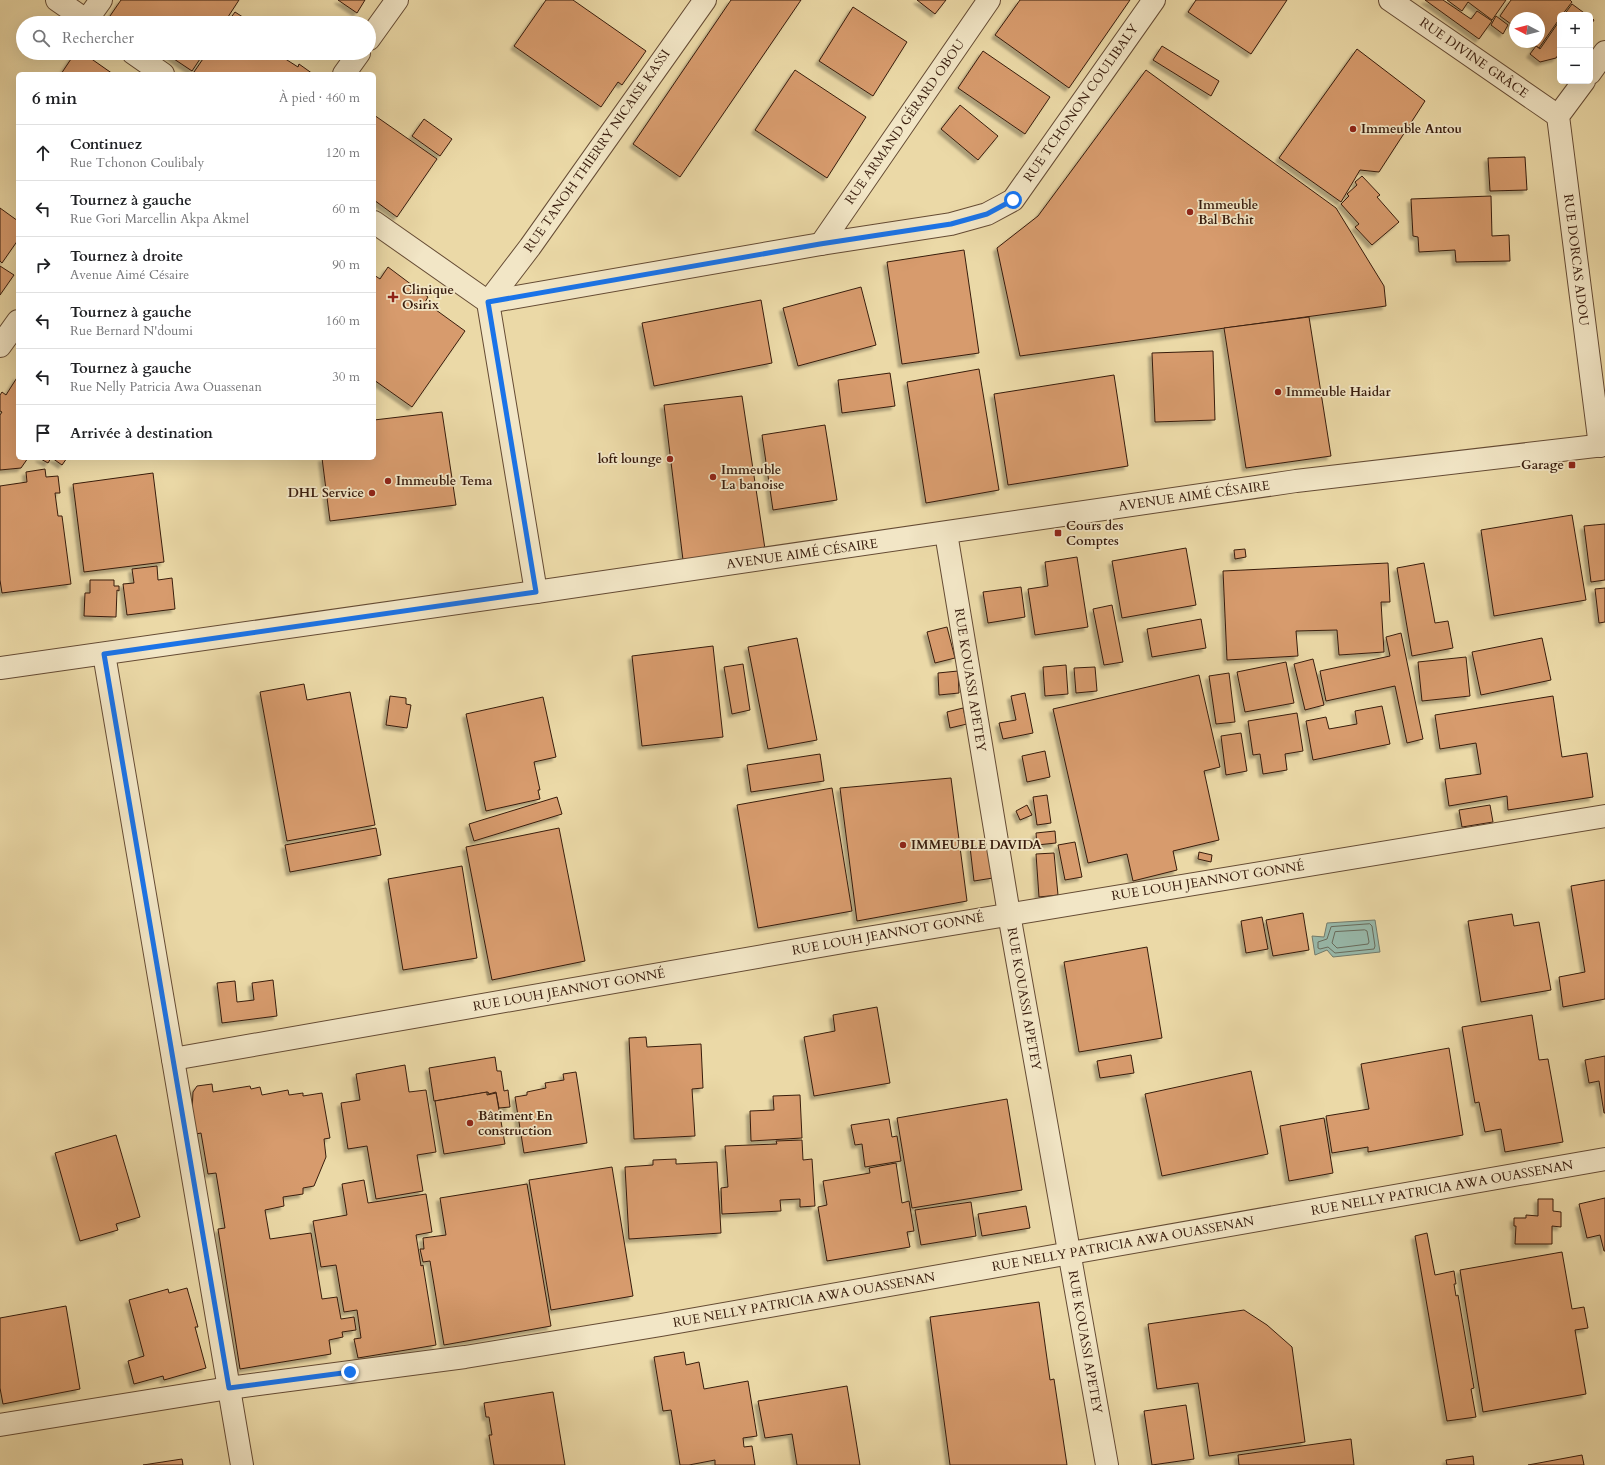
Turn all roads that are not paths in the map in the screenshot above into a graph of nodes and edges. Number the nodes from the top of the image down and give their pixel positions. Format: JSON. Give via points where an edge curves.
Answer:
{"nodes":[{"id":1,"x":57,"y":0,"type":"edge"},
{"id":2,"x":101,"y":0,"type":"edge"},
{"id":3,"x":397,"y":0,"type":"edge"},
{"id":4,"x":705,"y":0,"type":"edge"},
{"id":5,"x":989,"y":0,"type":"edge"},
{"id":6,"x":1154,"y":0,"type":"edge"},
{"id":7,"x":1390,"y":0,"type":"edge"},
{"id":8,"x":80,"y":16,"type":"edge"},
{"id":9,"x":92,"y":16,"type":"edge"},
{"id":10,"x":376,"y":29,"type":"edge"},
{"id":11,"x":1605,"y":52,"type":"edge"},
{"id":12,"x":143,"y":60,"type":"edge"},
{"id":13,"x":354,"y":60,"type":"edge"},
{"id":14,"x":1593,"y":69,"type":"edge"},
{"id":15,"x":160,"y":72,"type":"edge"},
{"id":16,"x":345,"y":72,"type":"edge"},
{"id":17,"x":1582,"y":84,"type":"edge"},
{"id":18,"x":1558,"y":116,"type":"junction"},
{"id":19,"x":376,"y":223,"type":"edge"},
{"id":20,"x":820,"y":244,"type":"junction"},
{"id":21,"x":488,"y":302,"type":"junction"},
{"id":22,"x":16,"y":324,"type":"edge"},
{"id":23,"x":0,"y":346,"type":"edge"},
{"id":24,"x":1602,"y":446,"type":"edge"},
{"id":25,"x":946,"y":533,"type":"junction"},
{"id":26,"x":536,"y":592,"type":"junction"},
{"id":27,"x":104,"y":654,"type":"junction"},
{"id":28,"x":0,"y":668,"type":"edge"},
{"id":29,"x":1605,"y":816,"type":"edge"},
{"id":30,"x":1009,"y":914,"type":"junction"},
{"id":31,"x":173,"y":1059,"type":"junction"},
{"id":32,"x":1605,"y":1159,"type":"edge"},
{"id":33,"x":1069,"y":1253,"type":"junction"},
{"id":34,"x":229,"y":1388,"type":"junction"},
{"id":35,"x":0,"y":1425,"type":"edge"},
{"id":36,"x":242,"y":1465,"type":"edge"},
{"id":37,"x":1107,"y":1465,"type":"edge"}],
"edges":[{"from":1,"to":8,"type":"street"},
{"from":2,"to":9,"type":"street"},
{"from":3,"to":10,"type":"street"},
{"from":4,"to":21,"type":"street","name":"RUE TANOH THIERRY NICAISE KASSI","via":[[530,247]]},
{"from":5,"to":20,"type":"street","name":"RUE ARMAND GÉRARD OBOU"},
{"from":6,"to":20,"type":"street","name":"RUE TCHONON COULIBALY","via":[[1013,200],[987,214],[951,224]]},
{"from":7,"to":18,"type":"street","name":"RUE DIVINE GRÂCE"},
{"from":11,"to":14,"type":"street"},
{"from":12,"to":15,"type":"street"},
{"from":13,"to":16,"type":"street"},
{"from":17,"to":18,"type":"street"},
{"from":18,"to":24,"type":"street","name":"RUE DORCAS ADOU"},
{"from":19,"to":21,"type":"street"},
{"from":20,"to":21,"type":"street","name":"RUE TCHONON COULIBALY"},
{"from":21,"to":26,"type":"street"},
{"from":22,"to":23,"type":"street"},
{"from":24,"to":25,"type":"street","name":"AVENUE AIMÉ CÉSAIRE","via":[[1296,482]]},
{"from":25,"to":26,"type":"street","name":"AVENUE AIMÉ CÉSAIRE"},
{"from":25,"to":30,"type":"street","name":"RUE KOUASSI APETEY"},
{"from":26,"to":27,"type":"street","name":"AVENUE AIMÉ CÉSAIRE"},
{"from":27,"to":28,"type":"street","name":"AVENUE AIMÉ CÉSAIRE"},
{"from":27,"to":31,"type":"street"},
{"from":29,"to":30,"type":"street","name":"RUE LOUH JEANNOT GONNÉ"},
{"from":30,"to":31,"type":"street","name":"RUE LOUH JEANNOT GONNÉ"},
{"from":30,"to":33,"type":"street","name":"RUE KOUASSI APETEY"},
{"from":31,"to":34,"type":"street"},
{"from":32,"to":33,"type":"street","name":"RUE NELLY PATRICIA AWA OUASSENAN"},
{"from":33,"to":34,"type":"street","name":"RUE NELLY PATRICIA AWA OUASSENAN","via":[[661,1326],[465,1358]]},
{"from":33,"to":37,"type":"street","name":"RUE KOUASSI APETEY"},
{"from":34,"to":35,"type":"street","name":"RUE NELLY PATRICIA AWA OUASSENAN"},
{"from":34,"to":36,"type":"street"}]}
